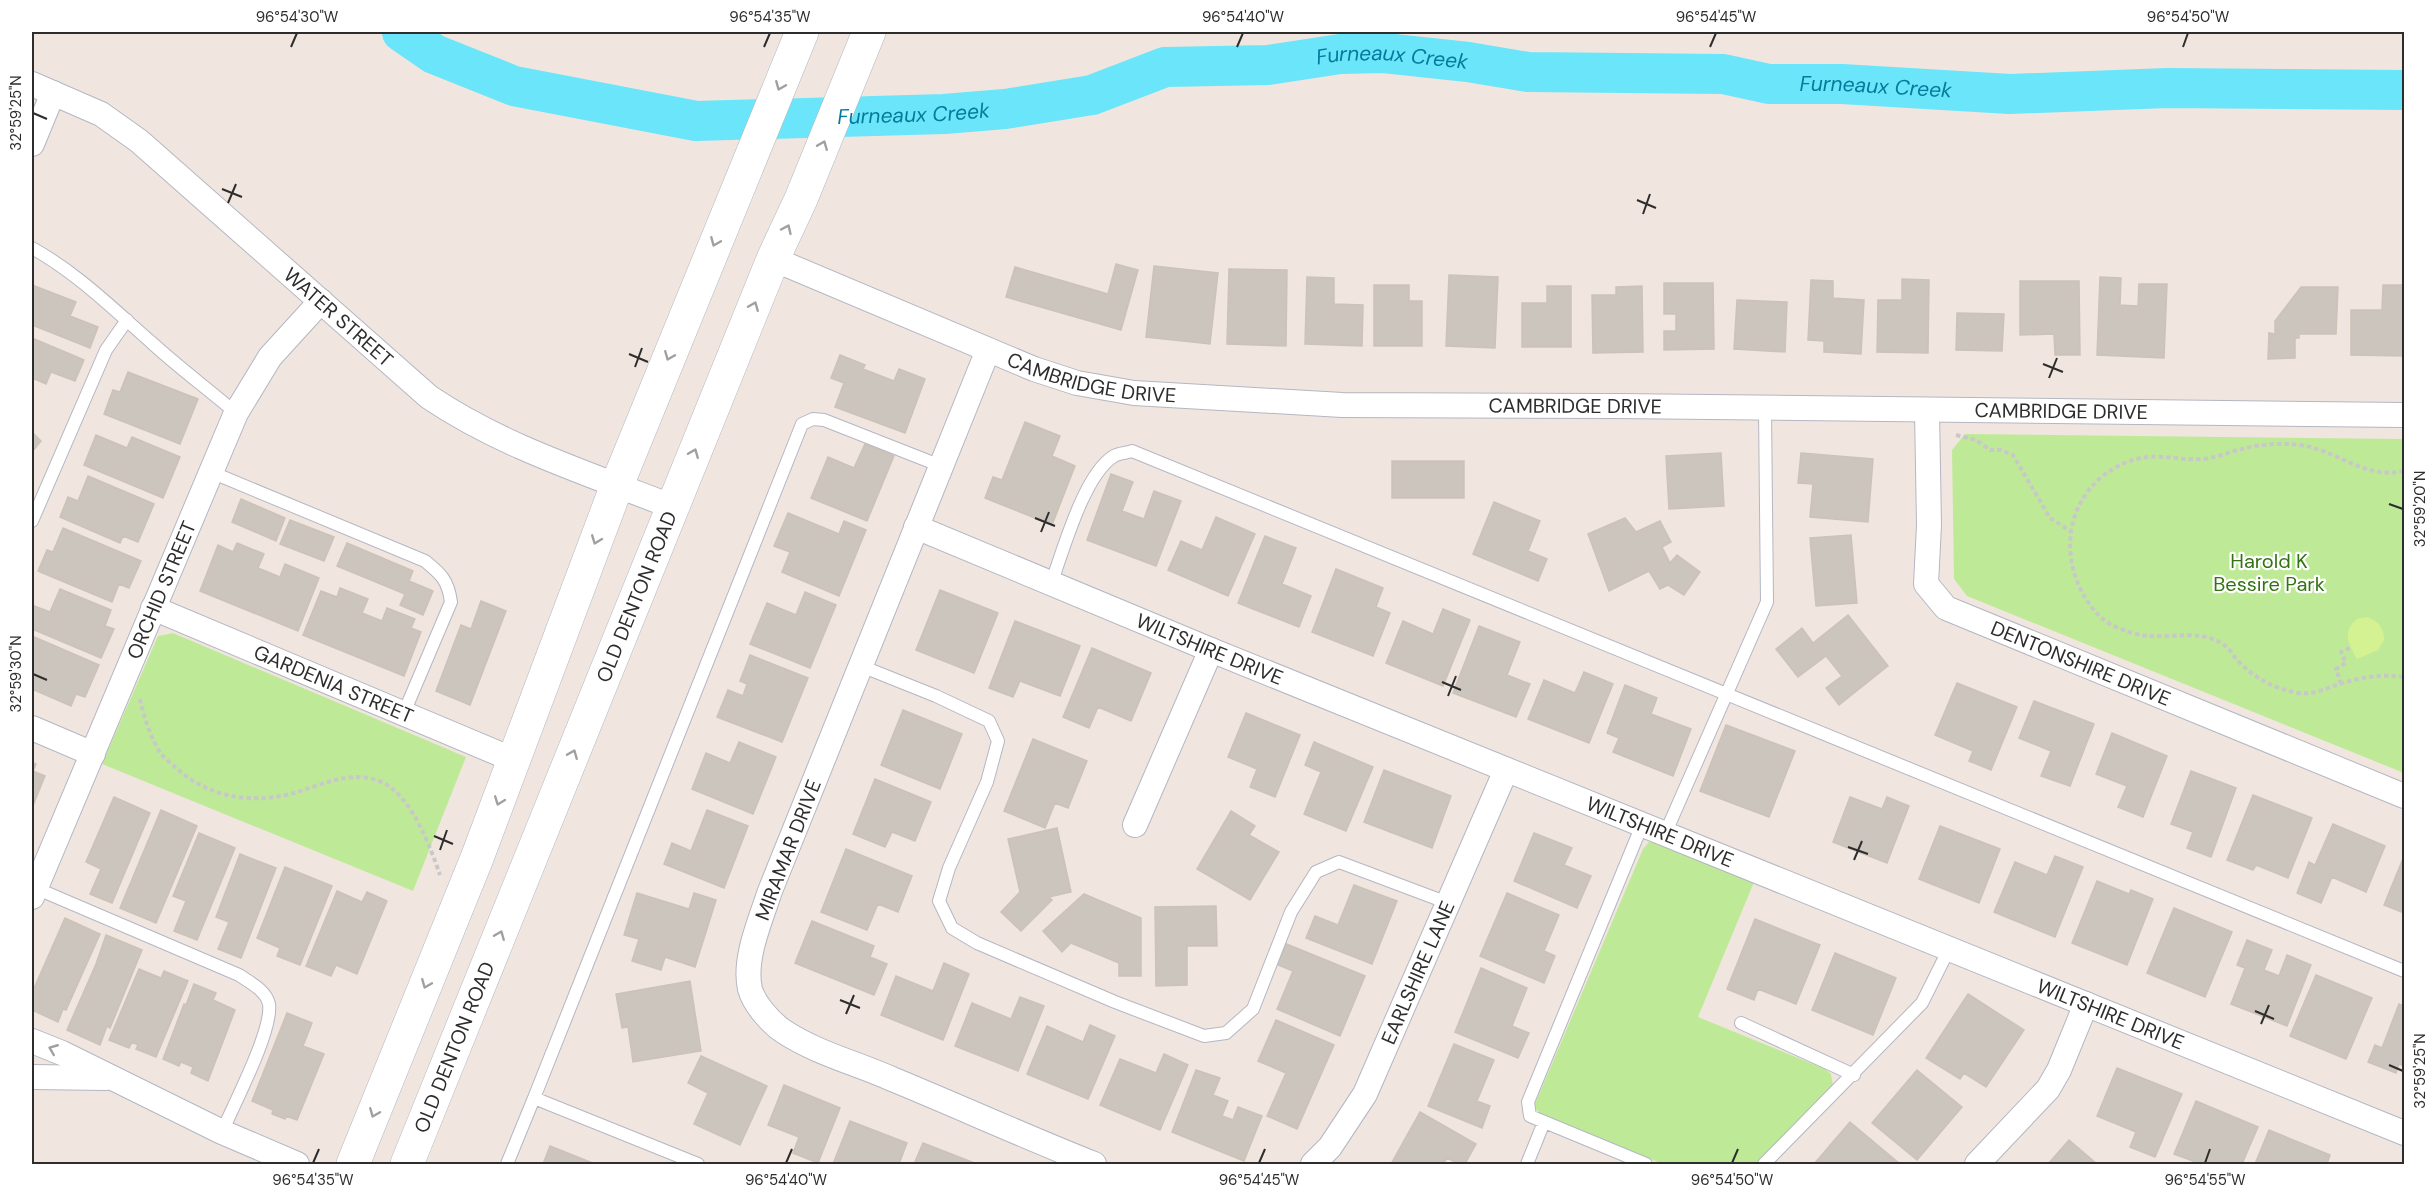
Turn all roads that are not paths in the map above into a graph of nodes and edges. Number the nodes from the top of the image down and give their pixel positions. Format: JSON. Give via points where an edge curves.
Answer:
{"nodes":[{"id":1,"x":802,"y":32,"type":"edge"},
{"id":2,"x":869,"y":32,"type":"edge"},
{"id":3,"x":42,"y":88,"type":"edge"},
{"id":4,"x":32,"y":144,"type":"edge"},
{"id":5,"x":32,"y":248,"type":"edge"},
{"id":6,"x":773,"y":259,"type":"junction"},
{"id":7,"x":321,"y":301,"type":"junction"},
{"id":8,"x":127,"y":320,"type":"junction"},
{"id":9,"x":988,"y":350,"type":"junction"},
{"id":10,"x":1765,"y":409,"type":"junction"},
{"id":11,"x":1927,"y":411,"type":"junction"},
{"id":12,"x":236,"y":413,"type":"junction"},
{"id":13,"x":2404,"y":415,"type":"edge"},
{"id":14,"x":941,"y":465,"type":"junction"},
{"id":15,"x":211,"y":472,"type":"junction"},
{"id":16,"x":617,"y":485,"type":"junction"},
{"id":17,"x":673,"y":507,"type":"junction"},
{"id":18,"x":32,"y":521,"type":"edge"},
{"id":19,"x":916,"y":527,"type":"junction"},
{"id":20,"x":1051,"y":584,"type":"junction"},
{"id":21,"x":153,"y":608,"type":"junction"},
{"id":22,"x":1211,"y":650,"type":"junction"},
{"id":23,"x":861,"y":666,"type":"junction"},
{"id":24,"x":1728,"y":694,"type":"junction"},
{"id":25,"x":404,"y":715,"type":"junction"},
{"id":26,"x":32,"y":728,"type":"edge"},
{"id":27,"x":93,"y":754,"type":"junction"},
{"id":28,"x":514,"y":760,"type":"junction"},
{"id":29,"x":1506,"y":770,"type":"junction"},
{"id":30,"x":2404,"y":796,"type":"edge"},
{"id":31,"x":1135,"y":825,"type":"dead end"},
{"id":32,"x":1642,"y":825,"type":"junction"},
{"id":33,"x":1665,"y":834,"type":"junction"},
{"id":34,"x":33,"y":891,"type":"edge"},
{"id":35,"x":1448,"y":903,"type":"junction"},
{"id":36,"x":1949,"y":949,"type":"junction"},
{"id":37,"x":2404,"y":971,"type":"edge"},
{"id":38,"x":2086,"y":1004,"type":"junction"},
{"id":39,"x":1741,"y":1023,"type":"dead end"},
{"id":40,"x":32,"y":1041,"type":"edge"},
{"id":41,"x":1854,"y":1075,"type":"junction"},
{"id":42,"x":32,"y":1077,"type":"edge"},
{"id":43,"x":112,"y":1078,"type":"junction"},
{"id":44,"x":534,"y":1098,"type":"junction"},
{"id":45,"x":1544,"y":1122,"type":"junction"},
{"id":46,"x":222,"y":1132,"type":"junction"},
{"id":47,"x":2404,"y":1133,"type":"edge"},
{"id":48,"x":297,"y":1164,"type":"edge"},
{"id":49,"x":353,"y":1164,"type":"edge"},
{"id":50,"x":407,"y":1164,"type":"edge"},
{"id":51,"x":507,"y":1164,"type":"edge"},
{"id":52,"x":698,"y":1164,"type":"edge"},
{"id":53,"x":1094,"y":1164,"type":"edge"},
{"id":54,"x":1313,"y":1164,"type":"edge"},
{"id":55,"x":1527,"y":1164,"type":"edge"},
{"id":56,"x":1646,"y":1164,"type":"edge"},
{"id":57,"x":1764,"y":1164,"type":"edge"},
{"id":58,"x":1977,"y":1164,"type":"edge"}],
"edges":[{"from":1,"to":16,"type":"main road","one_way":true},
{"from":6,"to":2,"type":"main road","name":"OLD DENTON ROAD","one_way":true},
{"from":3,"to":4,"type":"street"},
{"from":3,"to":7,"type":"street","name":"WATER STREET","via":[[101,114],[139,141]]},
{"from":5,"to":8,"type":"lane","via":[[61,264]]},
{"from":6,"to":9,"type":"street","name":"CAMBRIDGE DRIVE"},
{"from":17,"to":6,"type":"main road","name":"OLD DENTON ROAD","one_way":true},
{"from":7,"to":12,"type":"street","name":"ORCHID STREET","via":[[270,357]]},
{"from":7,"to":16,"type":"street","name":"WATER STREET","via":[[451,413],[484,432]]},
{"from":8,"to":12,"type":"lane"},
{"from":8,"to":18,"type":"lane","via":[[106,350]]},
{"from":9,"to":10,"type":"street","name":"CAMBRIDGE DRIVE","via":[[1077,383],[1134,393],[1342,405]]},
{"from":9,"to":14,"type":"street","name":"MIRAMAR DRIVE"},
{"from":10,"to":11,"type":"street","name":"CAMBRIDGE DRIVE"},
{"from":10,"to":24,"type":"lane","via":[[1767,602]]},
{"from":11,"to":13,"type":"street","name":"CAMBRIDGE DRIVE"},
{"from":11,"to":30,"type":"street","name":"DENTONSHIRE DRIVE","via":[[1926,584],[1946,608]]},
{"from":12,"to":15,"type":"street","name":"ORCHID STREET"},
{"from":14,"to":19,"type":"street","name":"MIRAMAR DRIVE"},
{"from":14,"to":44,"type":"lane","via":[[824,420],[802,424]]},
{"from":15,"to":21,"type":"street","name":"ORCHID STREET"},
{"from":15,"to":25,"type":"lane","via":[[425,561],[440,573],[449,587],[451,602]]},
{"from":16,"to":17,"type":"street","name":"WATER STREET"},
{"from":16,"to":28,"type":"main road","one_way":true},
{"from":50,"to":17,"type":"main road","name":"OLD DENTON ROAD","one_way":true},
{"from":19,"to":20,"type":"street","name":"WILTSHIRE DRIVE"},
{"from":19,"to":23,"type":"street","name":"MIRAMAR DRIVE"},
{"from":20,"to":22,"type":"street","name":"WILTSHIRE DRIVE"},
{"from":20,"to":24,"type":"lane","via":[[1076,515],[1097,472],[1115,455],[1132,452]]},
{"from":21,"to":25,"type":"street","name":"GARDENIA STREET"},
{"from":21,"to":27,"type":"street","name":"ORCHID STREET"},
{"from":22,"to":29,"type":"street","name":"WILTSHIRE DRIVE"},
{"from":22,"to":31,"type":"street"},
{"from":23,"to":35,"type":"lane","via":[[989,721],[998,741],[987,782],[949,868],[939,901],[952,928],[977,943],[1115,1002],[1204,1036],[1226,1033],[1253,1009],[1291,912],[1316,872],[1339,862]]},
{"from":23,"to":53,"type":"street","name":"MIRAMAR DRIVE","via":[[770,891],[753,942],[750,989],[758,1005],[781,1030],[807,1045]]},
{"from":24,"to":33,"type":"lane"},
{"from":24,"to":37,"type":"lane"},
{"from":25,"to":28,"type":"street","name":"GARDENIA STREET"},
{"from":26,"to":27,"type":"street"},
{"from":27,"to":34,"type":"street","name":"ORCHID STREET"},
{"from":28,"to":49,"type":"main road","one_way":true},
{"from":29,"to":32,"type":"street","name":"WILTSHIRE DRIVE"},
{"from":29,"to":35,"type":"street","name":"EARLSHIRE LANE"},
{"from":32,"to":33,"type":"street","name":"WILTSHIRE DRIVE"},
{"from":32,"to":45,"type":"lane","via":[[1528,1102],[1530,1116]]},
{"from":33,"to":36,"type":"street","name":"WILTSHIRE DRIVE"},
{"from":34,"to":46,"type":"lane","via":[[239,975],[258,988],[269,1002],[268,1026]]},
{"from":35,"to":54,"type":"street","name":"EARLSHIRE LANE","via":[[1365,1094],[1330,1147]]},
{"from":36,"to":38,"type":"street","name":"WILTSHIRE DRIVE"},
{"from":36,"to":41,"type":"lane","via":[[1922,1003]]},
{"from":38,"to":47,"type":"street","name":"WILTSHIRE DRIVE"},
{"from":38,"to":58,"type":"street","via":[[2048,1089]]},
{"from":39,"to":41,"type":"lane"},
{"from":43,"to":40,"type":"street","one_way":true},
{"from":41,"to":57,"type":"lane"},
{"from":42,"to":43,"type":"street"},
{"from":43,"to":46,"type":"street"},
{"from":44,"to":51,"type":"lane"},
{"from":44,"to":52,"type":"lane"},
{"from":45,"to":55,"type":"lane"},
{"from":45,"to":56,"type":"lane"},
{"from":46,"to":48,"type":"street"}]}
